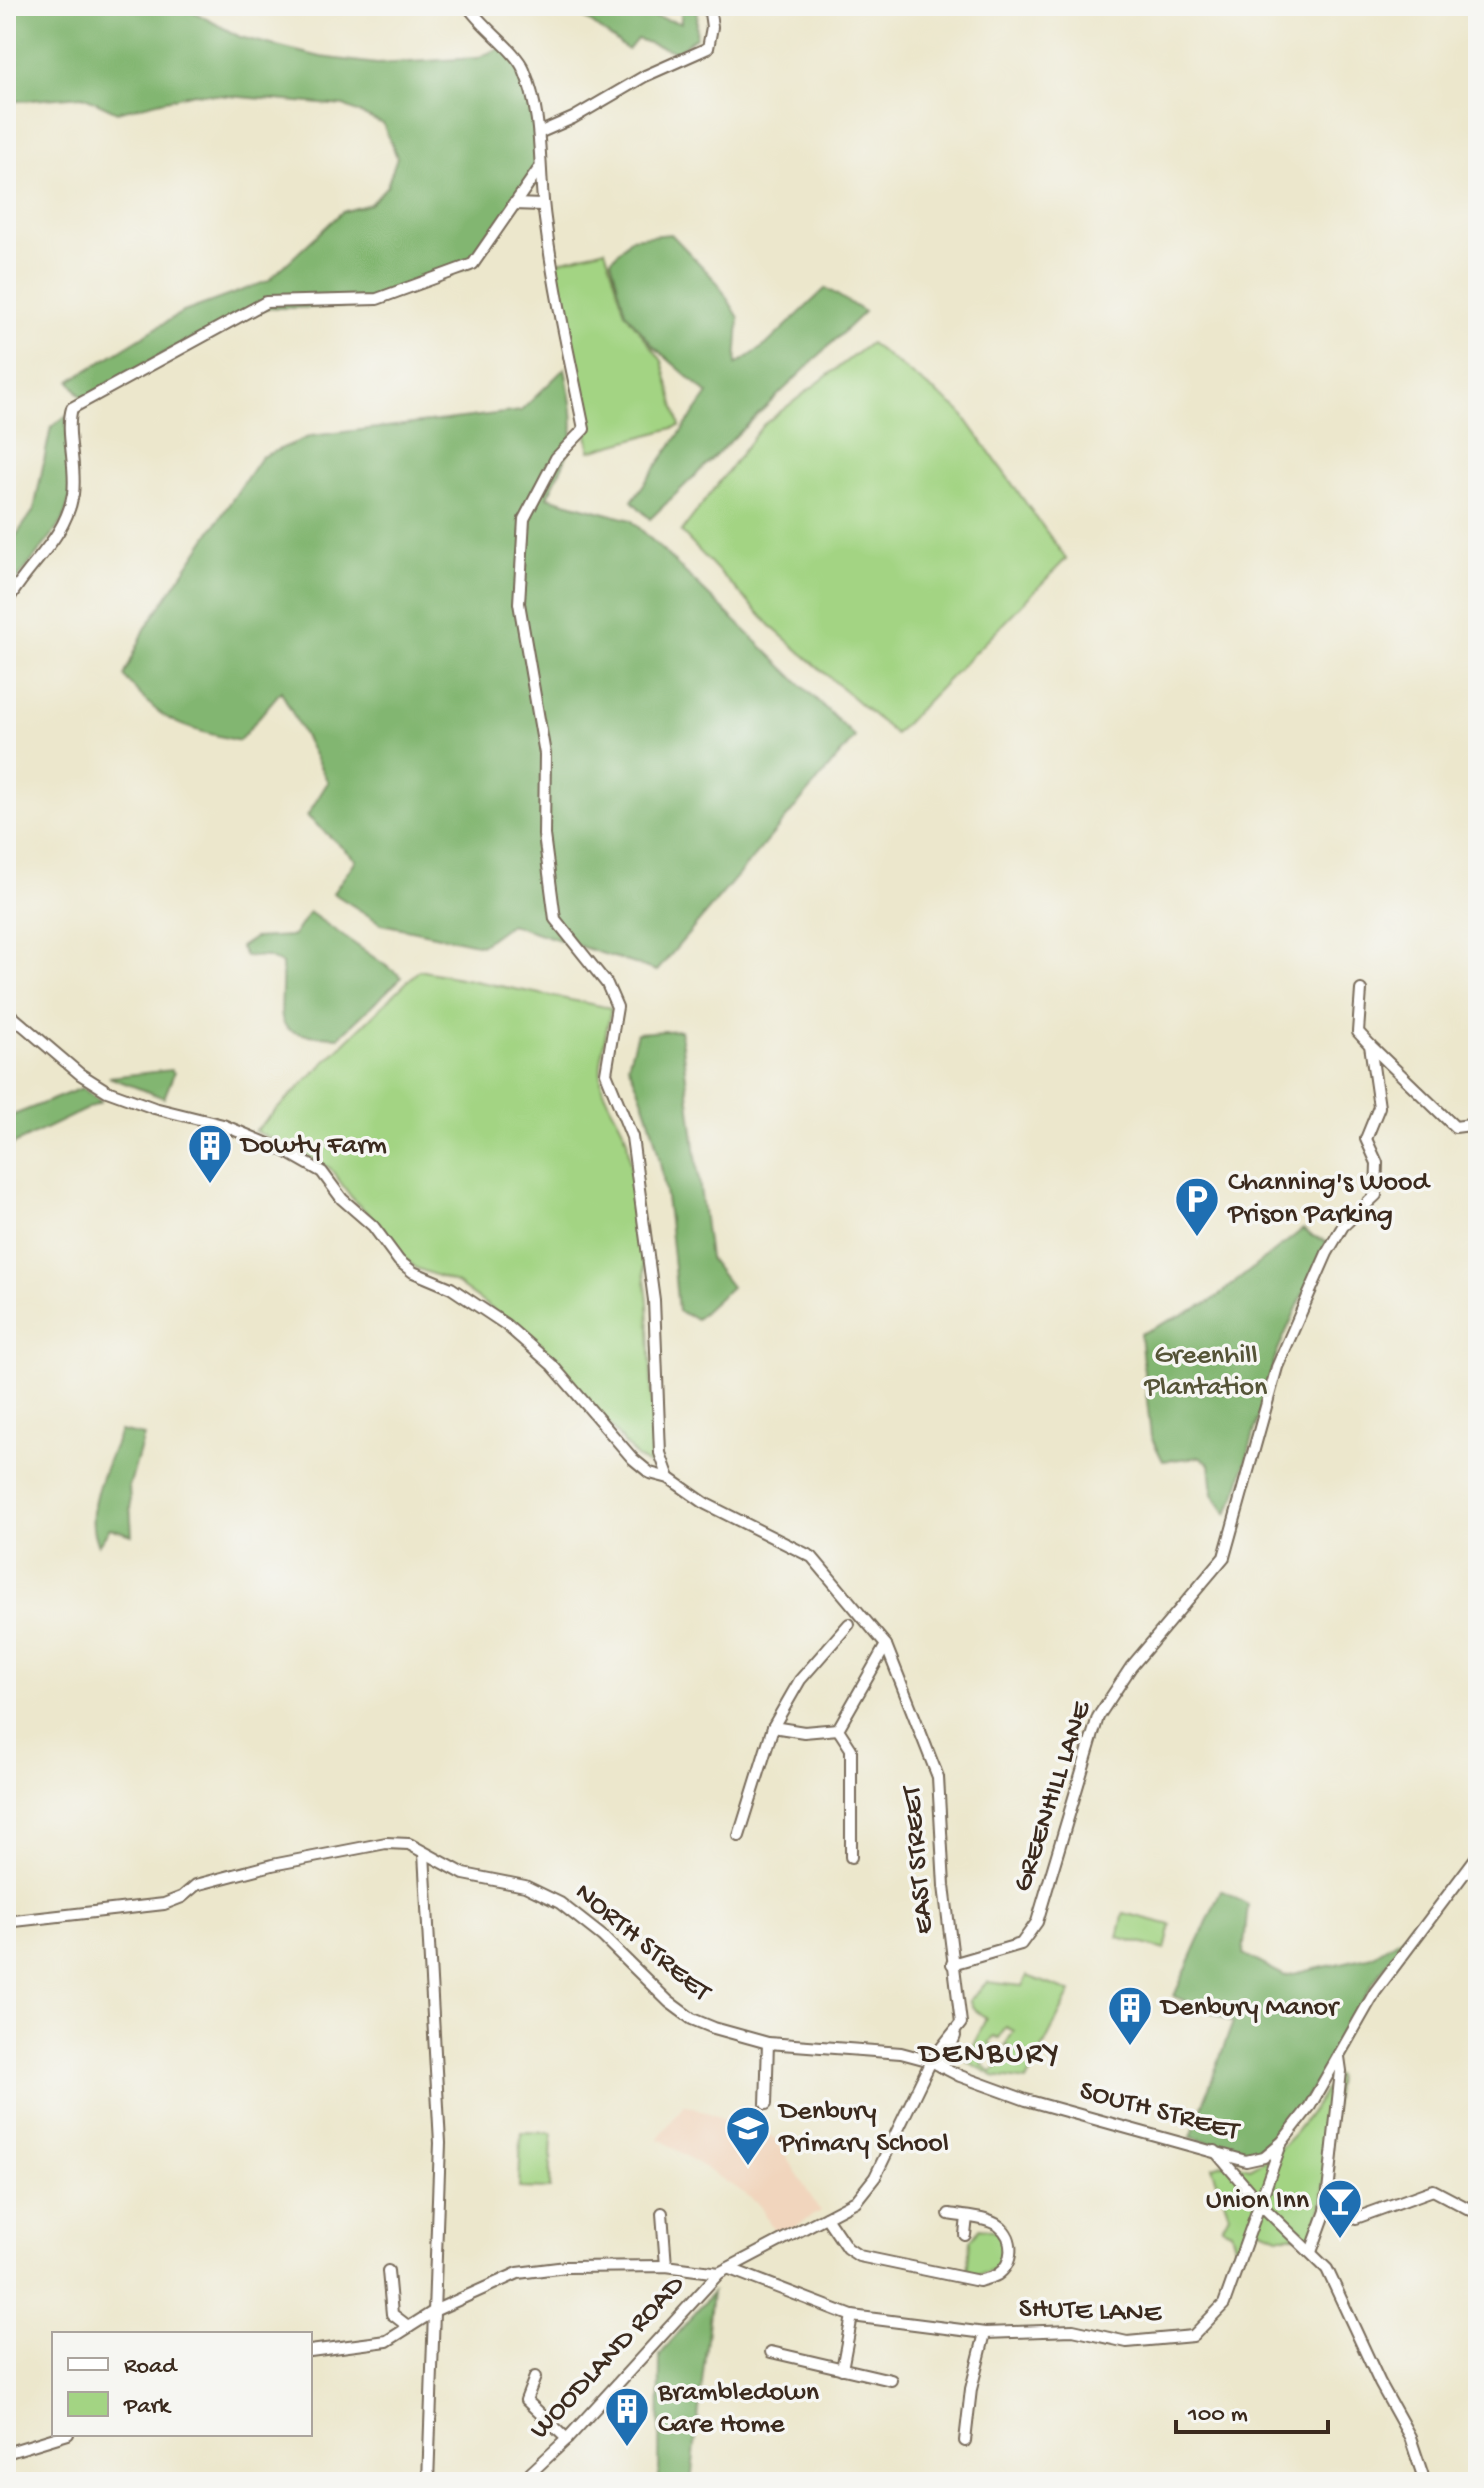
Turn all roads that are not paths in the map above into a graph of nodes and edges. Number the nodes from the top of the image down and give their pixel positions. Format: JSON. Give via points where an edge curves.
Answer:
{"nodes":[{"id":1,"x":468,"y":6,"type":"edge"},
{"id":2,"x":709,"y":6,"type":"edge"},
{"id":3,"x":541,"y":132,"type":"junction"},
{"id":4,"x":538,"y":170,"type":"junction"},
{"id":5,"x":513,"y":204,"type":"junction"},
{"id":6,"x":543,"y":205,"type":"junction"},
{"id":7,"x":6,"y":604,"type":"edge"},
{"id":8,"x":1361,"y":990,"type":"dead end"},
{"id":9,"x":6,"y":1011,"type":"edge"},
{"id":10,"x":1370,"y":1045,"type":"junction"},
{"id":11,"x":1478,"y":1124,"type":"edge"},
{"id":12,"x":669,"y":1478,"type":"junction"},
{"id":13,"x":849,"y":1624,"type":"dead end"},
{"id":14,"x":886,"y":1645,"type":"junction"},
{"id":15,"x":773,"y":1727,"type":"junction"},
{"id":16,"x":838,"y":1729,"type":"junction"},
{"id":17,"x":739,"y":1836,"type":"dead end"},
{"id":18,"x":424,"y":1853,"type":"junction"},
{"id":19,"x":1478,"y":1855,"type":"edge"},
{"id":20,"x":851,"y":1857,"type":"dead end"},
{"id":21,"x":6,"y":1922,"type":"edge"},
{"id":22,"x":952,"y":1964,"type":"junction"},
{"id":23,"x":961,"y":2023,"type":"junction"},
{"id":24,"x":768,"y":2043,"type":"junction"},
{"id":25,"x":1339,"y":2057,"type":"junction"},
{"id":26,"x":931,"y":2061,"type":"junction"},
{"id":27,"x":942,"y":2067,"type":"junction"},
{"id":28,"x":766,"y":2104,"type":"dead end"},
{"id":29,"x":1282,"y":2142,"type":"junction"},
{"id":30,"x":1215,"y":2151,"type":"junction"},
{"id":31,"x":1260,"y":2204,"type":"junction"},
{"id":32,"x":1478,"y":2209,"type":"edge"},
{"id":33,"x":1326,"y":2211,"type":"junction"},
{"id":34,"x":662,"y":2213,"type":"dead end"},
{"id":35,"x":949,"y":2214,"type":"dead end"},
{"id":36,"x":826,"y":2217,"type":"junction"},
{"id":37,"x":967,"y":2217,"type":"junction"},
{"id":38,"x":965,"y":2235,"type":"dead end"},
{"id":39,"x":1311,"y":2252,"type":"junction"},
{"id":40,"x":666,"y":2266,"type":"junction"},
{"id":41,"x":388,"y":2271,"type":"dead end"},
{"id":42,"x":725,"y":2271,"type":"junction"},
{"id":43,"x":436,"y":2310,"type":"junction"},
{"id":44,"x":852,"y":2316,"type":"junction"},
{"id":45,"x":409,"y":2327,"type":"junction"},
{"id":46,"x":985,"y":2333,"type":"junction"},
{"id":47,"x":312,"y":2351,"type":"edge"},
{"id":48,"x":771,"y":2352,"type":"dead end"},
{"id":49,"x":842,"y":2369,"type":"junction"},
{"id":50,"x":535,"y":2377,"type":"dead end"},
{"id":51,"x":891,"y":2380,"type":"dead end"},
{"id":52,"x":61,"y":2436,"type":"edge"},
{"id":53,"x":567,"y":2439,"type":"junction"},
{"id":54,"x":965,"y":2441,"type":"dead end"},
{"id":55,"x":6,"y":2453,"type":"edge"},
{"id":56,"x":428,"y":2482,"type":"edge"},
{"id":57,"x":521,"y":2482,"type":"edge"},
{"id":58,"x":1425,"y":2482,"type":"edge"}],
"edges":[{"from":1,"to":3,"type":"street","via":[[522,66]]},
{"from":2,"to":3,"type":"street","via":[[708,48]]},
{"from":3,"to":4,"type":"street"},
{"from":4,"to":5,"type":"street"},
{"from":4,"to":6,"type":"street"},
{"from":5,"to":6,"type":"street"},
{"from":5,"to":7,"type":"street","via":[[473,264],[377,299],[266,302],[72,408],[75,467],[61,531]]},
{"from":6,"to":12,"type":"street","via":[[584,429],[556,458],[524,519],[519,603],[545,754],[544,835],[555,919],[607,984],[617,1007],[606,1073],[627,1120],[634,1152],[654,1300],[660,1453]]},
{"from":8,"to":10,"type":"street","via":[[1358,1032]]},
{"from":9,"to":12,"type":"street","name":"EAST STREET","via":[[107,1091],[223,1125],[322,1172],[399,1261],[505,1324],[552,1365],[633,1459],[650,1473]]},
{"from":10,"to":11,"type":"street","via":[[1455,1127]]},
{"from":10,"to":22,"type":"street","name":"GREENHILL LANE","via":[[1379,1107],[1366,1139],[1377,1163],[1376,1195],[1343,1226],[1327,1253],[1277,1367],[1224,1557],[1131,1667],[1098,1717],[1037,1922],[1021,1944]]},
{"from":12,"to":14,"type":"street","name":"EAST STREET","via":[[706,1504],[812,1557]]},
{"from":13,"to":15,"type":"street","via":[[800,1680]]},
{"from":14,"to":16,"type":"street"},
{"from":14,"to":22,"type":"street","name":"EAST STREET","via":[[938,1777]]},
{"from":15,"to":16,"type":"street","via":[[804,1732]]},
{"from":15,"to":17,"type":"street"},
{"from":16,"to":20,"type":"street","via":[[851,1749]]},
{"from":18,"to":21,"type":"street","name":"NORTH STREET","via":[[409,1844],[386,1843],[214,1879],[164,1904]]},
{"from":18,"to":24,"type":"street","name":"NORTH STREET","via":[[464,1874],[525,1886],[560,1903],[692,2019]]},
{"from":18,"to":43,"type":"street","via":[[440,2143]]},
{"from":19,"to":25,"type":"street","via":[[1381,1983]]},
{"from":22,"to":23,"type":"street","name":"EAST STREET"},
{"from":23,"to":26,"type":"street"},
{"from":23,"to":27,"type":"street"},
{"from":24,"to":26,"type":"street","name":"NORTH STREET","via":[[901,2053]]},
{"from":24,"to":28,"type":"street"},
{"from":25,"to":29,"type":"street"},
{"from":25,"to":33,"type":"street"},
{"from":26,"to":27,"type":"street","name":"SOUTH STREET"},
{"from":26,"to":36,"type":"street","name":"WOODLAND ROAD","via":[[875,2177],[856,2201]]},
{"from":27,"to":30,"type":"street","name":"SOUTH STREET","via":[[1026,2100]]},
{"from":29,"to":30,"type":"street","name":"SOUTH STREET","via":[[1264,2157],[1246,2161]]},
{"from":29,"to":31,"type":"street","name":"SHUTE LANE"},
{"from":30,"to":31,"type":"street"},
{"from":31,"to":39,"type":"street"},
{"from":31,"to":46,"type":"street","name":"SHUTE LANE","via":[[1224,2304],[1193,2336],[1127,2342],[1073,2330]]},
{"from":32,"to":33,"type":"street","via":[[1433,2190],[1356,2218]]},
{"from":33,"to":39,"type":"street"},
{"from":34,"to":40,"type":"street"},
{"from":35,"to":37,"type":"street"},
{"from":36,"to":37,"type":"street","via":[[859,2256],[979,2281],[998,2275],[1010,2260],[1010,2240],[1000,2227]]},
{"from":36,"to":42,"type":"street","name":"WOODLAND ROAD"},
{"from":37,"to":38,"type":"street"},
{"from":39,"to":58,"type":"street","via":[[1340,2293],[1410,2437]]},
{"from":40,"to":42,"type":"street","name":"SHUTE LANE"},
{"from":40,"to":43,"type":"street","name":"SHUTE LANE","via":[[518,2273]]},
{"from":41,"to":45,"type":"street","via":[[392,2314]]},
{"from":42,"to":44,"type":"street","name":"SHUTE LANE"},
{"from":42,"to":53,"type":"street","name":"WOODLAND ROAD"},
{"from":43,"to":45,"type":"street","name":"SHUTE LANE"},
{"from":43,"to":56,"type":"street"},
{"from":44,"to":46,"type":"street","name":"SHUTE LANE"},
{"from":44,"to":49,"type":"street"},
{"from":45,"to":47,"type":"street","name":"SHUTE LANE","via":[[387,2341]]},
{"from":46,"to":54,"type":"street"},
{"from":48,"to":49,"type":"street"},
{"from":49,"to":51,"type":"street"},
{"from":50,"to":53,"type":"street","via":[[526,2400]]},
{"from":52,"to":55,"type":"street"},
{"from":53,"to":57,"type":"street","name":"WOODLAND ROAD"}]}
